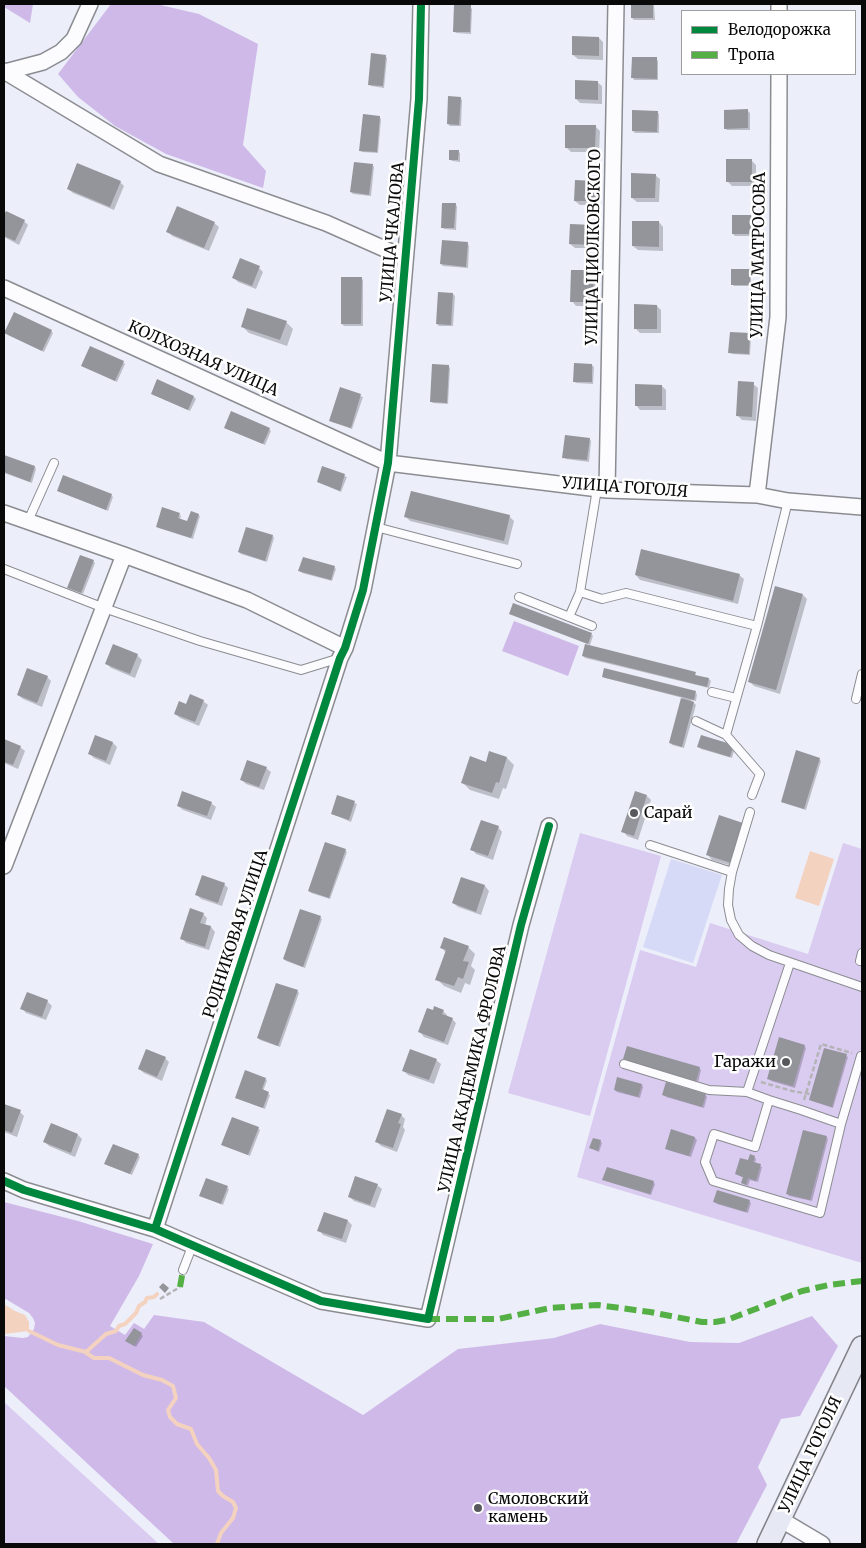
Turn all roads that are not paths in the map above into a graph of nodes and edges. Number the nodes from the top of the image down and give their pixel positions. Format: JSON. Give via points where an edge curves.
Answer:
{"nodes":[{"id":1,"x":90,"y":4,"type":"edge"},
{"id":2,"x":421,"y":4,"type":"edge"},
{"id":3,"x":616,"y":4,"type":"edge"},
{"id":4,"x":4,"y":72,"type":"edge"},
{"id":5,"x":778,"y":75,"type":"edge"},
{"id":6,"x":405,"y":258,"type":"junction"},
{"id":7,"x":4,"y":288,"type":"edge"},
{"id":8,"x":54,"y":463,"type":"dead end"},
{"id":9,"x":388,"y":463,"type":"junction"},
{"id":10,"x":602,"y":490,"type":"junction"},
{"id":11,"x":757,"y":495,"type":"junction"},
{"id":12,"x":788,"y":501,"type":"junction"},
{"id":13,"x":862,"y":507,"type":"edge"},
{"id":14,"x":4,"y":514,"type":"edge"},
{"id":15,"x":28,"y":521,"type":"junction"},
{"id":16,"x":376,"y":527,"type":"junction"},
{"id":17,"x":124,"y":555,"type":"junction"},
{"id":18,"x":517,"y":564,"type":"dead end"},
{"id":19,"x":4,"y":570,"type":"edge"},
{"id":20,"x":580,"y":592,"type":"junction"},
{"id":21,"x":519,"y":598,"type":"dead end"},
{"id":22,"x":104,"y":608,"type":"junction"},
{"id":23,"x":569,"y":617,"type":"junction"},
{"id":24,"x":592,"y":626,"type":"dead end"},
{"id":25,"x":757,"y":626,"type":"junction"},
{"id":26,"x":343,"y":653,"type":"junction"},
{"id":27,"x":862,"y":674,"type":"edge"},
{"id":28,"x":712,"y":692,"type":"dead end"},
{"id":29,"x":736,"y":698,"type":"junction"},
{"id":30,"x":856,"y":699,"type":"dead end"},
{"id":31,"x":696,"y":720,"type":"dead end"},
{"id":32,"x":726,"y":735,"type":"junction"},
{"id":33,"x":752,"y":795,"type":"dead end"},
{"id":34,"x":750,"y":812,"type":"dead end"},
{"id":35,"x":549,"y":826,"type":"dead end"},
{"id":36,"x":650,"y":845,"type":"dead end"},
{"id":37,"x":4,"y":866,"type":"edge"},
{"id":38,"x":732,"y":872,"type":"junction"},
{"id":39,"x":862,"y":953,"type":"edge"},
{"id":40,"x":862,"y":961,"type":"edge"},
{"id":41,"x":790,"y":963,"type":"junction"},
{"id":42,"x":862,"y":987,"type":"edge"},
{"id":43,"x":861,"y":1056,"type":"road end"},
{"id":44,"x":624,"y":1064,"type":"dead end"},
{"id":45,"x":747,"y":1092,"type":"junction"},
{"id":46,"x":769,"y":1100,"type":"junction"},
{"id":47,"x":841,"y":1124,"type":"junction"},
{"id":48,"x":4,"y":1181,"type":"edge"},
{"id":49,"x":155,"y":1229,"type":"junction"},
{"id":50,"x":193,"y":1244,"type":"junction"},
{"id":51,"x":183,"y":1270,"type":"dead end"},
{"id":52,"x":862,"y":1347,"type":"edge"},
{"id":53,"x":780,"y":1519,"type":"junction"},
{"id":54,"x":768,"y":1544,"type":"edge"},
{"id":55,"x":822,"y":1544,"type":"edge"}],
"edges":[{"from":1,"to":4,"type":"street","via":[[74,39],[60,52],[42,62]]},
{"from":2,"to":6,"type":"street","name":"УЛИЦА ЧКАЛОВА","via":[[419,99]]},
{"from":3,"to":10,"type":"street","name":"УЛИЦА ЦИОЛКОВСКОГО"},
{"from":4,"to":6,"type":"street","name":"УЛИЦА ЧКАЛОВА","via":[[159,164],[326,223]]},
{"from":5,"to":11,"type":"street","name":"УЛИЦА МАТРОСОВА","via":[[778,317]]},
{"from":6,"to":9,"type":"street","name":"УЛИЦА ЧКАЛОВА"},
{"from":7,"to":9,"type":"street","name":"КОЛХОЗНАЯ УЛИЦА"},
{"from":8,"to":15,"type":"lane"},
{"from":9,"to":10,"type":"street","name":"УЛИЦА ГОГОЛЯ"},
{"from":9,"to":16,"type":"street","name":"УЛИЦА ЧКАЛОВА"},
{"from":10,"to":11,"type":"street","name":"УЛИЦА ГОГОЛЯ"},
{"from":10,"to":20,"type":"lane"},
{"from":11,"to":12,"type":"street","name":"УЛИЦА ГОГОЛЯ"},
{"from":12,"to":13,"type":"street","name":"УЛИЦА ГОГОЛЯ"},
{"from":12,"to":25,"type":"lane"},
{"from":14,"to":15,"type":"street"},
{"from":15,"to":17,"type":"street"},
{"from":16,"to":18,"type":"lane"},
{"from":16,"to":26,"type":"street","name":"РОДНИКОВАЯ УЛИЦА","via":[[363,590]]},
{"from":17,"to":22,"type":"street"},
{"from":17,"to":26,"type":"street","via":[[247,600]]},
{"from":19,"to":22,"type":"lane"},
{"from":20,"to":23,"type":"lane"},
{"from":20,"to":25,"type":"lane","via":[[602,599],[626,593]]},
{"from":21,"to":23,"type":"lane"},
{"from":22,"to":26,"type":"lane","via":[[200,641],[301,670]]},
{"from":22,"to":37,"type":"street"},
{"from":23,"to":24,"type":"lane"},
{"from":25,"to":29,"type":"lane"},
{"from":26,"to":49,"type":"street","name":"РОДНИКОВАЯ УЛИЦА"},
{"from":27,"to":30,"type":"lane"},
{"from":28,"to":29,"type":"lane"},
{"from":29,"to":32,"type":"lane"},
{"from":31,"to":32,"type":"lane"},
{"from":32,"to":33,"type":"lane","via":[[760,774]]},
{"from":34,"to":38,"type":"lane"},
{"from":35,"to":50,"type":"street","name":"УЛИЦА АКАДЕМИКА ФРОЛОВА","via":[[521,925],[428,1319],[321,1301]]},
{"from":36,"to":38,"type":"lane"},
{"from":38,"to":41,"type":"lane","via":[[728,905],[739,935],[752,946]]},
{"from":39,"to":40,"type":"lane"},
{"from":41,"to":42,"type":"lane"},
{"from":41,"to":45,"type":"lane"},
{"from":43,"to":47,"type":"lane"},
{"from":44,"to":45,"type":"lane","via":[[709,1090]]},
{"from":45,"to":46,"type":"lane"},
{"from":46,"to":47,"type":"lane"},
{"from":46,"to":47,"type":"lane","via":[[755,1146],[714,1134],[705,1162],[713,1181],[820,1213]]},
{"from":48,"to":49,"type":"street","via":[[24,1190]]},
{"from":49,"to":50,"type":"street"},
{"from":50,"to":51,"type":"lane"},
{"from":52,"to":53,"type":"main road","name":"УЛИЦА ГОГОЛЯ"},
{"from":53,"to":54,"type":"main road"},
{"from":53,"to":55,"type":"street","name":"УЛИЦА ГОГОЛЯ"}]}
